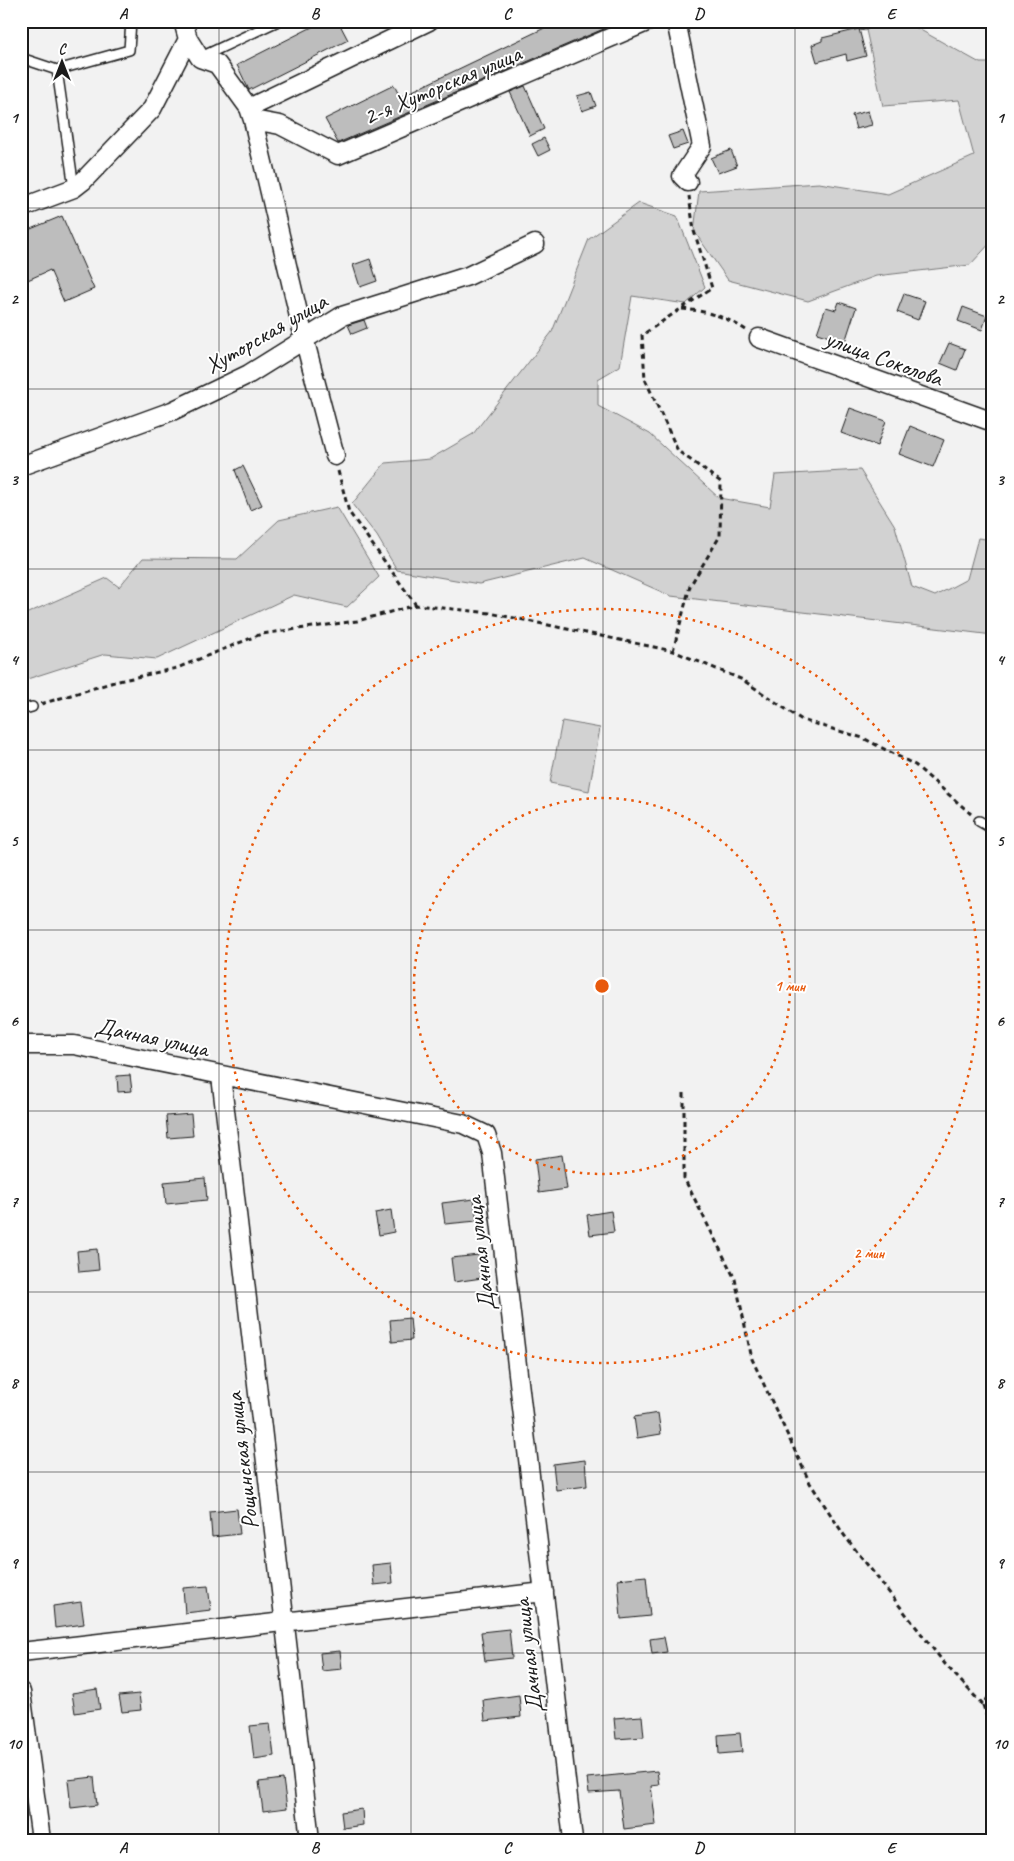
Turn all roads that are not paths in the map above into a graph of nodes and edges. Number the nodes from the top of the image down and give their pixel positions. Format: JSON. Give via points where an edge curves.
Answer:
{"nodes":[{"id":1,"x":131,"y":21,"type":"edge"},
{"id":2,"x":183,"y":21,"type":"edge"},
{"id":3,"x":278,"y":21,"type":"edge"},
{"id":4,"x":429,"y":21,"type":"edge"},
{"id":5,"x":649,"y":21,"type":"edge"},
{"id":6,"x":676,"y":21,"type":"edge"},
{"id":7,"x":188,"y":39,"type":"junction"},
{"id":8,"x":21,"y":58,"type":"edge"},
{"id":9,"x":200,"y":58,"type":"junction"},
{"id":10,"x":57,"y":70,"type":"junction"},
{"id":11,"x":251,"y":114,"type":"junction"},
{"id":12,"x":688,"y":182,"type":"road end"},
{"id":13,"x":74,"y":188,"type":"junction"},
{"id":14,"x":21,"y":208,"type":"edge"},
{"id":15,"x":535,"y":244,"type":"dead end"},
{"id":16,"x":304,"y":338,"type":"junction"},
{"id":17,"x":759,"y":338,"type":"road end"},
{"id":18,"x":993,"y":422,"type":"edge"},
{"id":19,"x":334,"y":456,"type":"road end"},
{"id":20,"x":21,"y":466,"type":"edge"},
{"id":21,"x":32,"y":707,"type":"road end"},
{"id":22,"x":21,"y":710,"type":"edge"},
{"id":23,"x":979,"y":821,"type":"road end"},
{"id":24,"x":993,"y":829,"type":"edge"},
{"id":25,"x":21,"y":1045,"type":"edge"},
{"id":26,"x":221,"y":1076,"type":"junction"},
{"id":27,"x":544,"y":1592,"type":"junction"},
{"id":28,"x":285,"y":1623,"type":"junction"},
{"id":29,"x":21,"y":1652,"type":"edge"},
{"id":30,"x":21,"y":1692,"type":"edge"},
{"id":31,"x":41,"y":1840,"type":"edge"},
{"id":32,"x":310,"y":1840,"type":"edge"},
{"id":33,"x":573,"y":1840,"type":"edge"}],
"edges":[{"from":1,"to":10,"type":"lane","via":[[129,50]]},
{"from":2,"to":7,"type":"street"},
{"from":3,"to":9,"type":"lane"},
{"from":4,"to":11,"type":"street"},
{"from":5,"to":11,"type":"street","name":"2-я Хуторская улица","via":[[338,155]]},
{"from":6,"to":12,"type":"street","via":[[702,146],[682,176]]},
{"from":7,"to":9,"type":"street"},
{"from":7,"to":13,"type":"street","via":[[152,109]]},
{"from":8,"to":10,"type":"lane"},
{"from":9,"to":11,"type":"street","via":[[216,64]]},
{"from":10,"to":13,"type":"lane"},
{"from":11,"to":16,"type":"street"},
{"from":13,"to":14,"type":"street"},
{"from":15,"to":16,"type":"street","name":"Хуторская улица","via":[[468,276],[342,316]]},
{"from":16,"to":19,"type":"street"},
{"from":16,"to":20,"type":"street","name":"Хуторская улица","via":[[249,374],[172,411]]},
{"from":17,"to":18,"type":"street","name":"улица Соколова"},
{"from":21,"to":22,"type":"lane"},
{"from":23,"to":24,"type":"lane"},
{"from":25,"to":26,"type":"street","name":"Дачная улица","via":[[74,1045]]},
{"from":26,"to":27,"type":"street","name":"Дачная улица","via":[[463,1124],[486,1135],[492,1153]]},
{"from":26,"to":28,"type":"street","name":"Рощинская улица"},
{"from":27,"to":28,"type":"street"},
{"from":27,"to":33,"type":"street","name":"Дачная улица"},
{"from":28,"to":29,"type":"street"},
{"from":28,"to":32,"type":"street","name":"Рощинская улица"},
{"from":30,"to":31,"type":"street"}]}
